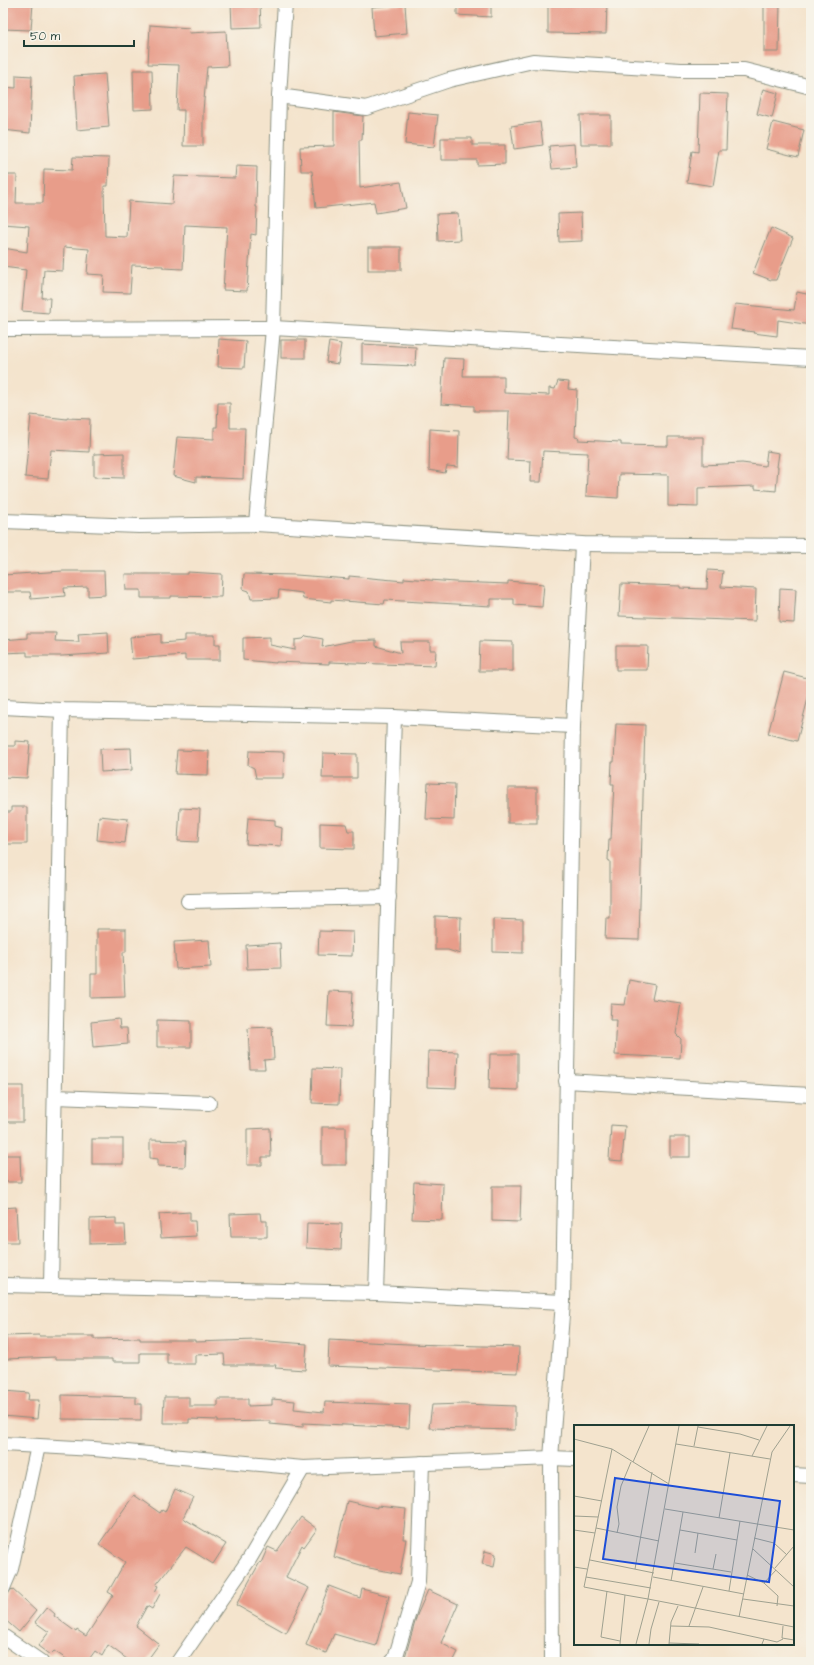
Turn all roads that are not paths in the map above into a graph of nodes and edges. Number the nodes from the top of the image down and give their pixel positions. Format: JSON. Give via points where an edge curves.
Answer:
{"nodes":[{"id":1,"x":285,"y":3,"type":"edge"},
{"id":2,"x":811,"y":87,"type":"edge"},
{"id":3,"x":279,"y":96,"type":"junction"},
{"id":4,"x":273,"y":328,"type":"junction"},
{"id":5,"x":3,"y":329,"type":"edge"},
{"id":6,"x":811,"y":358,"type":"edge"},
{"id":7,"x":3,"y":521,"type":"edge"},
{"id":8,"x":256,"y":524,"type":"junction"},
{"id":9,"x":582,"y":544,"type":"junction"},
{"id":10,"x":811,"y":546,"type":"edge"},
{"id":11,"x":3,"y":707,"type":"edge"},
{"id":12,"x":62,"y":710,"type":"junction"},
{"id":13,"x":394,"y":717,"type":"junction"},
{"id":14,"x":573,"y":726,"type":"junction"},
{"id":15,"x":389,"y":897,"type":"junction"},
{"id":16,"x":188,"y":901,"type":"dead end"},
{"id":17,"x":566,"y":1081,"type":"junction"},
{"id":18,"x":811,"y":1094,"type":"edge"},
{"id":19,"x":55,"y":1097,"type":"junction"},
{"id":20,"x":209,"y":1103,"type":"dead end"},
{"id":21,"x":3,"y":1285,"type":"edge"},
{"id":22,"x":51,"y":1286,"type":"junction"},
{"id":23,"x":376,"y":1293,"type":"junction"},
{"id":24,"x":563,"y":1302,"type":"junction"},
{"id":25,"x":3,"y":1444,"type":"edge"},
{"id":26,"x":38,"y":1446,"type":"junction"},
{"id":27,"x":551,"y":1458,"type":"junction"},
{"id":28,"x":574,"y":1459,"type":"edge"},
{"id":29,"x":422,"y":1463,"type":"junction"},
{"id":30,"x":303,"y":1468,"type":"junction"},
{"id":31,"x":794,"y":1475,"type":"edge"},
{"id":32,"x":811,"y":1476,"type":"edge"},
{"id":33,"x":3,"y":1588,"type":"edge"},
{"id":34,"x":3,"y":1636,"type":"edge"},
{"id":35,"x":41,"y":1662,"type":"edge"},
{"id":36,"x":178,"y":1662,"type":"edge"},
{"id":37,"x":392,"y":1662,"type":"edge"},
{"id":38,"x":552,"y":1662,"type":"edge"}],
"edges":[{"from":1,"to":3,"type":"street"},
{"from":2,"to":3,"type":"street","via":[[744,70],[681,70],[533,61],[449,80],[366,108]]},
{"from":3,"to":4,"type":"street"},
{"from":4,"to":5,"type":"street"},
{"from":4,"to":6,"type":"street"},
{"from":4,"to":8,"type":"street"},
{"from":7,"to":8,"type":"street","via":[[139,526]]},
{"from":8,"to":9,"type":"street"},
{"from":9,"to":10,"type":"street"},
{"from":9,"to":14,"type":"street"},
{"from":11,"to":12,"type":"street"},
{"from":12,"to":13,"type":"street"},
{"from":12,"to":19,"type":"street"},
{"from":13,"to":14,"type":"street"},
{"from":13,"to":15,"type":"street"},
{"from":14,"to":17,"type":"street"},
{"from":15,"to":16,"type":"street"},
{"from":15,"to":23,"type":"street"},
{"from":17,"to":18,"type":"street"},
{"from":17,"to":24,"type":"street"},
{"from":19,"to":20,"type":"street"},
{"from":19,"to":22,"type":"street"},
{"from":21,"to":22,"type":"street"},
{"from":22,"to":23,"type":"street"},
{"from":23,"to":24,"type":"street"},
{"from":24,"to":27,"type":"street"},
{"from":25,"to":26,"type":"street"},
{"from":26,"to":30,"type":"street"},
{"from":26,"to":33,"type":"street","via":[[11,1569]]},
{"from":27,"to":28,"type":"street"},
{"from":27,"to":29,"type":"street"},
{"from":27,"to":38,"type":"street"},
{"from":29,"to":30,"type":"street"},
{"from":29,"to":37,"type":"street","via":[[418,1582]]},
{"from":30,"to":36,"type":"street","via":[[250,1558]]},
{"from":31,"to":32,"type":"street"},
{"from":34,"to":35,"type":"street"}]}
